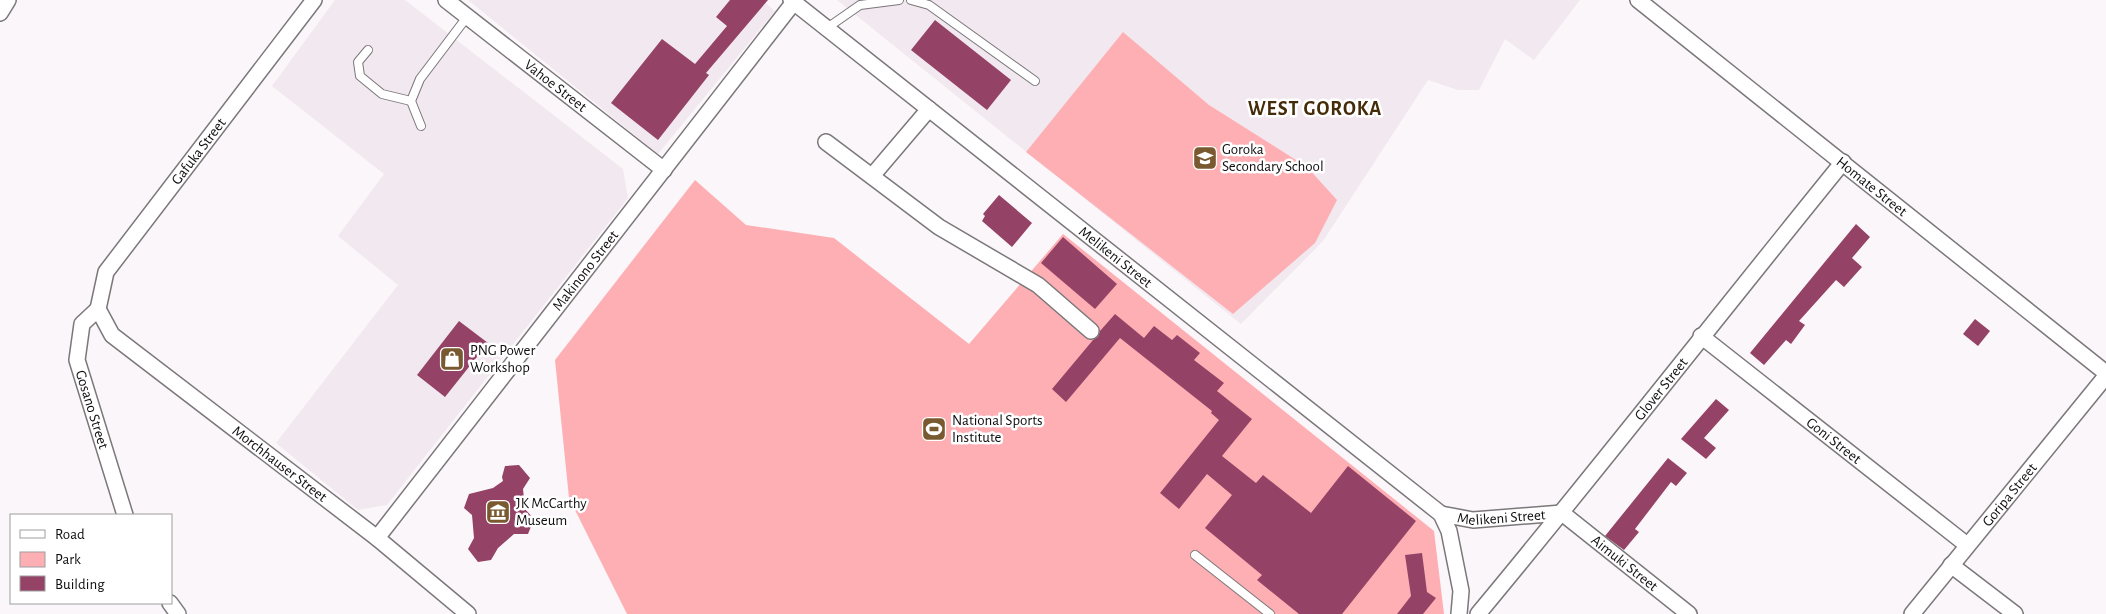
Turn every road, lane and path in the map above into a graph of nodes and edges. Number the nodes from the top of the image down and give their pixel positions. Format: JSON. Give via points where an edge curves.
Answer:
{"nodes":[{"id":1,"x":8,"y":0,"type":"edge"},
{"id":2,"x":314,"y":0,"type":"edge"},
{"id":3,"x":446,"y":0,"type":"edge"},
{"id":4,"x":898,"y":0,"type":"edge"},
{"id":5,"x":910,"y":0,"type":"edge"},
{"id":6,"x":1638,"y":0,"type":"edge"},
{"id":7,"x":792,"y":1,"type":"edge"},
{"id":8,"x":0,"y":12,"type":"edge"},
{"id":9,"x":467,"y":17,"type":"junction"},
{"id":10,"x":826,"y":28,"type":"junction"},
{"id":11,"x":368,"y":50,"type":"dead end"},
{"id":12,"x":1035,"y":81,"type":"dead end"},
{"id":13,"x":411,"y":101,"type":"junction"},
{"id":14,"x":929,"y":110,"type":"junction"},
{"id":15,"x":421,"y":126,"type":"dead end"},
{"id":16,"x":826,"y":142,"type":"dead end"},
{"id":17,"x":1843,"y":162,"type":"junction"},
{"id":18,"x":664,"y":170,"type":"junction"},
{"id":19,"x":872,"y":176,"type":"junction"},
{"id":20,"x":98,"y":309,"type":"junction"},
{"id":21,"x":1091,"y":330,"type":"dead end"},
{"id":22,"x":1701,"y":336,"type":"junction"},
{"id":23,"x":2106,"y":375,"type":"edge"},
{"id":24,"x":1562,"y":513,"type":"junction"},
{"id":25,"x":125,"y":514,"type":"edge"},
{"id":26,"x":1441,"y":514,"type":"junction"},
{"id":27,"x":377,"y":538,"type":"junction"},
{"id":28,"x":1967,"y":545,"type":"junction"},
{"id":29,"x":1195,"y":555,"type":"dead end"},
{"id":30,"x":1951,"y":564,"type":"junction"},
{"id":31,"x":468,"y":614,"type":"edge"},
{"id":32,"x":1270,"y":614,"type":"edge"},
{"id":33,"x":1458,"y":614,"type":"edge"},
{"id":34,"x":1478,"y":614,"type":"edge"},
{"id":35,"x":1689,"y":614,"type":"edge"},
{"id":36,"x":1912,"y":614,"type":"edge"},
{"id":37,"x":2016,"y":614,"type":"edge"}],
"edges":[{"from":1,"to":8,"type":"street"},
{"from":2,"to":20,"type":"street","name":"Gafuka Street","via":[[106,272]]},
{"from":3,"to":9,"type":"street","name":"Vahoe Street"},
{"from":4,"to":10,"type":"lane","via":[[860,5]]},
{"from":5,"to":12,"type":"lane","via":[[930,4]]},
{"from":6,"to":17,"type":"street","name":"Homate Street"},
{"from":7,"to":10,"type":"street","name":"Melikeni Street"},
{"from":7,"to":18,"type":"street","name":"Makinono Street"},
{"from":9,"to":13,"type":"lane","via":[[420,79]]},
{"from":9,"to":18,"type":"street","name":"Vahoe Street"},
{"from":10,"to":14,"type":"street","name":"Melikeni Street"},
{"from":11,"to":13,"type":"lane","via":[[358,62],[360,76],[382,94]]},
{"from":13,"to":15,"type":"lane"},
{"from":14,"to":19,"type":"street"},
{"from":14,"to":26,"type":"street","name":"Melikeni Street"},
{"from":16,"to":19,"type":"street"},
{"from":17,"to":22,"type":"street","name":"Glover Street"},
{"from":17,"to":23,"type":"street","name":"Homate Street"},
{"from":18,"to":27,"type":"street","name":"Makinono Street"},
{"from":19,"to":21,"type":"street","via":[[939,227],[1038,285]]},
{"from":20,"to":25,"type":"street","name":"Gosano Street","via":[[82,324],[77,360]]},
{"from":20,"to":27,"type":"street","name":"Morchhauser Street","via":[[112,335]]},
{"from":22,"to":24,"type":"street","name":"Glover Street"},
{"from":22,"to":28,"type":"street","name":"Goni Street"},
{"from":23,"to":28,"type":"street","name":"Goripa Street"},
{"from":24,"to":26,"type":"street","name":"Melikeni Street","via":[[1473,520]]},
{"from":24,"to":34,"type":"street","name":"Glover Street"},
{"from":24,"to":35,"type":"street","name":"Aimuki Street"},
{"from":26,"to":33,"type":"street","name":"Melikeni Street","via":[[1449,531],[1461,591]]},
{"from":27,"to":31,"type":"street","name":"Morchhauser Street"},
{"from":28,"to":30,"type":"street","name":"Goripa Street"},
{"from":29,"to":32,"type":"lane"},
{"from":30,"to":36,"type":"street","name":"Goripa Street"},
{"from":30,"to":37,"type":"street"}]}
